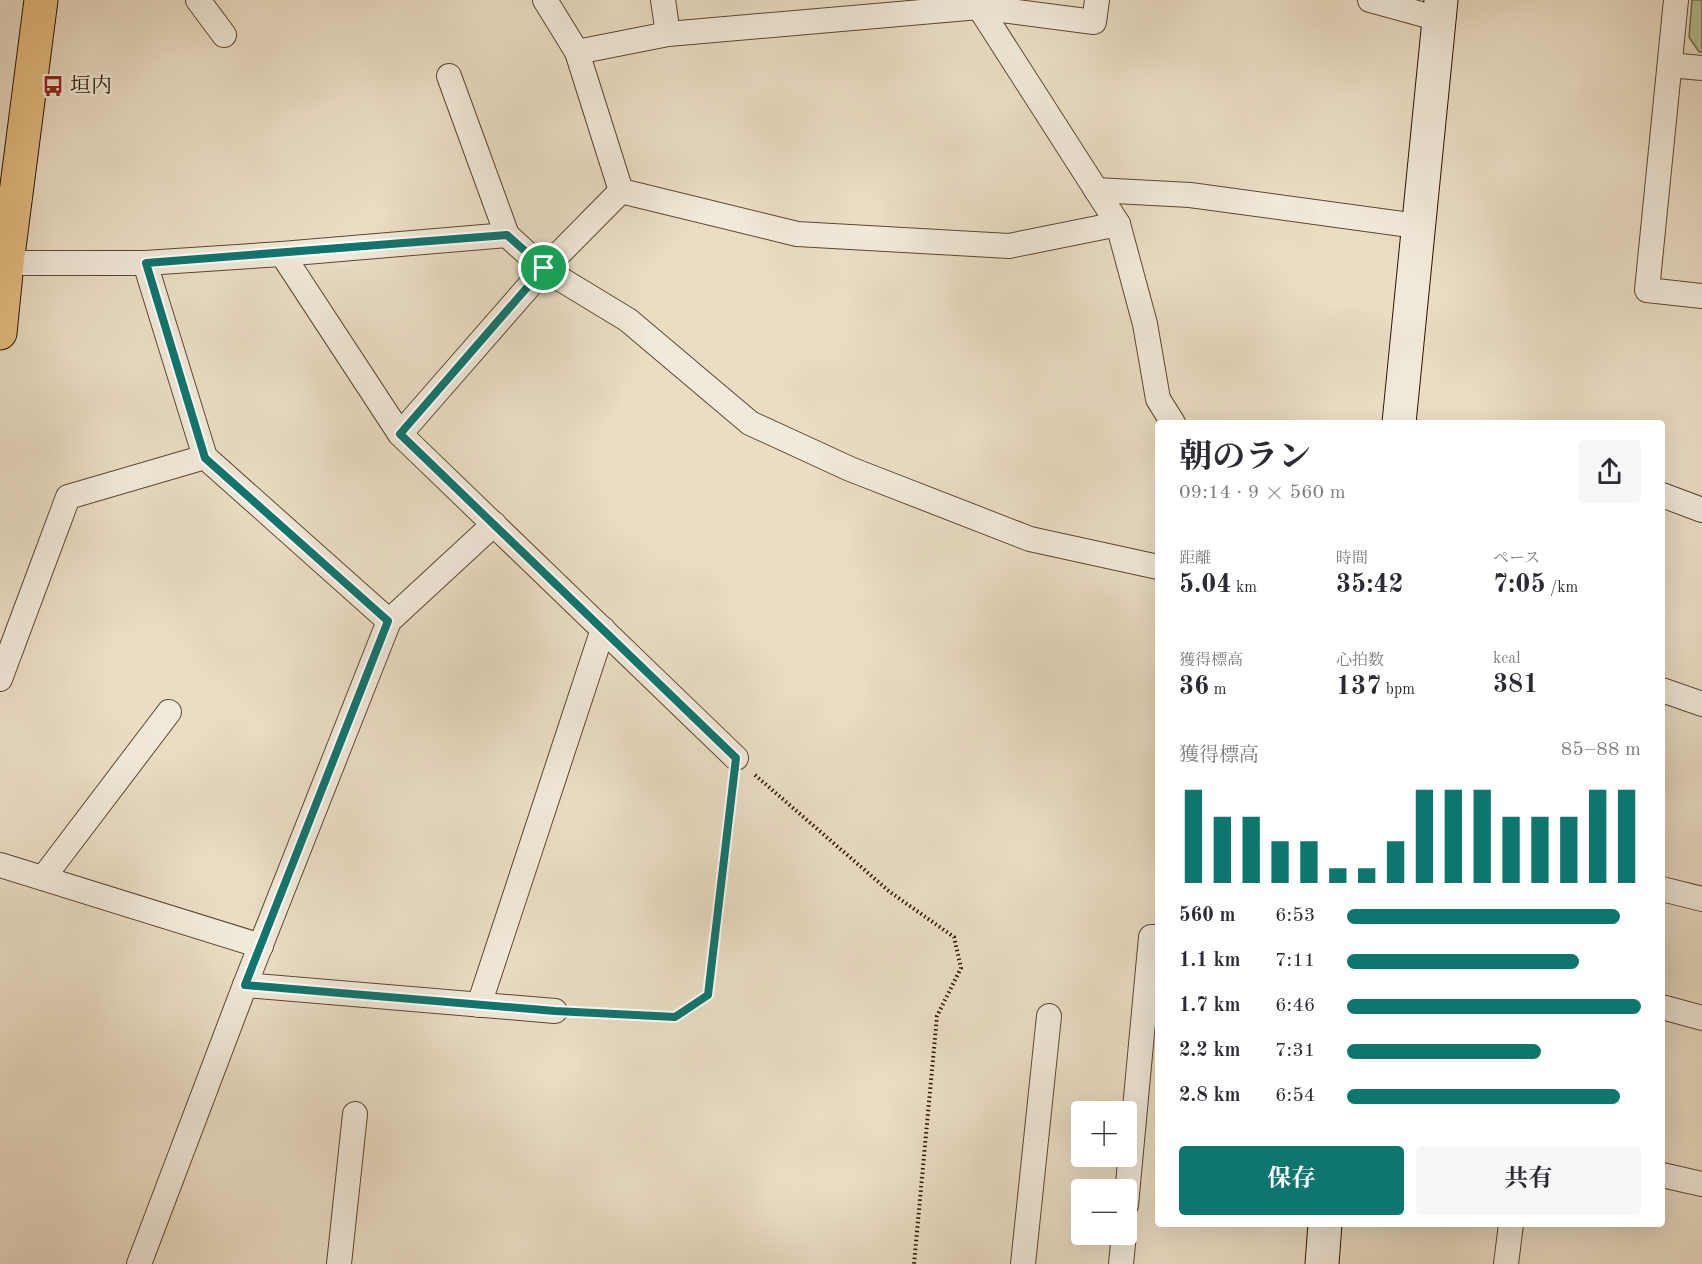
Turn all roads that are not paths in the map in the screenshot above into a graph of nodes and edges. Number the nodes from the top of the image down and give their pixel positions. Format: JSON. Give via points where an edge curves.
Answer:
{"nodes":[{"id":1,"x":41,"y":0,"type":"edge"},
{"id":2,"x":198,"y":0,"type":"edge"},
{"id":3,"x":545,"y":0,"type":"edge"},
{"id":4,"x":663,"y":0,"type":"edge"},
{"id":5,"x":1096,"y":0,"type":"edge"},
{"id":6,"x":1370,"y":0,"type":"edge"},
{"id":7,"x":1676,"y":0,"type":"edge"},
{"id":8,"x":979,"y":4,"type":"edge"},
{"id":9,"x":1440,"y":10,"type":"edge"},
{"id":10,"x":668,"y":34,"type":"junction"},
{"id":11,"x":224,"y":35,"type":"dead end"},
{"id":12,"x":577,"y":52,"type":"junction"},
{"id":13,"x":1670,"y":65,"type":"junction"},
{"id":14,"x":1702,"y":68,"type":"edge"},
{"id":15,"x":449,"y":76,"type":"dead end"},
{"id":16,"x":1096,"y":190,"type":"junction"},
{"id":17,"x":621,"y":191,"type":"junction"},
{"id":18,"x":1118,"y":224,"type":"junction"},
{"id":19,"x":1417,"y":226,"type":"junction"},
{"id":20,"x":507,"y":235,"type":"junction"},
{"id":21,"x":282,"y":254,"type":"junction"},
{"id":22,"x":7,"y":262,"type":"junction"},
{"id":23,"x":146,"y":263,"type":"junction"},
{"id":24,"x":544,"y":268,"type":"junction"},
{"id":25,"x":1702,"y":296,"type":"edge"},
{"id":26,"x":0,"y":333,"type":"edge"},
{"id":27,"x":1171,"y":420,"type":"edge"},
{"id":28,"x":1399,"y":420,"type":"edge"},
{"id":29,"x":400,"y":434,"type":"junction"},
{"id":30,"x":205,"y":458,"type":"junction"},
{"id":31,"x":1665,"y":496,"type":"edge"},
{"id":32,"x":1702,"y":510,"type":"edge"},
{"id":33,"x":494,"y":524,"type":"junction"},
{"id":34,"x":1155,"y":566,"type":"edge"},
{"id":35,"x":388,"y":621,"type":"junction"},
{"id":36,"x":603,"y":629,"type":"junction"},
{"id":37,"x":0,"y":680,"type":"edge"},
{"id":38,"x":1665,"y":691,"type":"edge"},
{"id":39,"x":1702,"y":704,"type":"edge"},
{"id":40,"x":169,"y":712,"type":"dead end"},
{"id":41,"x":736,"y":758,"type":"road end"},
{"id":42,"x":0,"y":865,"type":"edge"},
{"id":43,"x":43,"y":878,"type":"junction"},
{"id":44,"x":1665,"y":890,"type":"edge"},
{"id":45,"x":1702,"y":899,"type":"edge"},
{"id":46,"x":1155,"y":937,"type":"edge"},
{"id":47,"x":261,"y":946,"type":"junction"},
{"id":48,"x":245,"y":985,"type":"junction"},
{"id":49,"x":479,"y":1005,"type":"junction"},
{"id":50,"x":1665,"y":1008,"type":"edge"},
{"id":51,"x":555,"y":1011,"type":"road end"},
{"id":52,"x":1049,"y":1016,"type":"dead end"},
{"id":53,"x":1702,"y":1018,"type":"edge"},
{"id":54,"x":355,"y":1114,"type":"dead end"},
{"id":55,"x":1665,"y":1177,"type":"edge"},
{"id":56,"x":1128,"y":1179,"type":"edge"},
{"id":57,"x":1702,"y":1184,"type":"edge"},
{"id":58,"x":1325,"y":1227,"type":"edge"},
{"id":59,"x":1511,"y":1227,"type":"edge"},
{"id":60,"x":1123,"y":1245,"type":"edge"},
{"id":61,"x":139,"y":1264,"type":"edge"},
{"id":62,"x":339,"y":1264,"type":"edge"},
{"id":63,"x":1023,"y":1264,"type":"edge"},
{"id":64,"x":1121,"y":1264,"type":"edge"},
{"id":65,"x":1322,"y":1264,"type":"edge"},
{"id":66,"x":1506,"y":1264,"type":"edge"}],
"edges":[{"from":1,"to":22,"type":"main road"},
{"from":2,"to":11,"type":"street"},
{"from":3,"to":12,"type":"street"},
{"from":4,"to":10,"type":"street"},
{"from":5,"to":8,"type":"street","via":[[1094,22]]},
{"from":6,"to":9,"type":"street"},
{"from":7,"to":13,"type":"street"},
{"from":8,"to":10,"type":"street"},
{"from":8,"to":16,"type":"street"},
{"from":9,"to":19,"type":"street"},
{"from":10,"to":12,"type":"street"},
{"from":12,"to":17,"type":"street"},
{"from":13,"to":14,"type":"street"},
{"from":13,"to":25,"type":"street","via":[[1647,290]]},
{"from":15,"to":20,"type":"street"},
{"from":16,"to":18,"type":"street"},
{"from":16,"to":19,"type":"street","via":[[1190,195]]},
{"from":17,"to":18,"type":"street","via":[[797,234],[1009,246]]},
{"from":17,"to":24,"type":"street"},
{"from":18,"to":27,"type":"street","via":[[1145,324],[1158,399]]},
{"from":19,"to":28,"type":"street"},
{"from":20,"to":21,"type":"street"},
{"from":20,"to":24,"type":"street"},
{"from":21,"to":23,"type":"street"},
{"from":21,"to":29,"type":"street"},
{"from":22,"to":23,"type":"street"},
{"from":22,"to":26,"type":"main road"},
{"from":23,"to":30,"type":"street"},
{"from":24,"to":29,"type":"street"},
{"from":24,"to":34,"type":"street","via":[[628,320],[750,423],[850,470],[1030,539]]},
{"from":29,"to":33,"type":"street"},
{"from":30,"to":35,"type":"street"},
{"from":30,"to":37,"type":"street","via":[[68,497]]},
{"from":31,"to":32,"type":"street"},
{"from":33,"to":35,"type":"street"},
{"from":33,"to":36,"type":"street"},
{"from":35,"to":47,"type":"street"},
{"from":36,"to":41,"type":"street"},
{"from":36,"to":49,"type":"street"},
{"from":38,"to":39,"type":"street"},
{"from":40,"to":43,"type":"street"},
{"from":42,"to":43,"type":"street"},
{"from":43,"to":47,"type":"street"},
{"from":44,"to":45,"type":"street"},
{"from":46,"to":56,"type":"street","via":[[1151,937]]},
{"from":47,"to":48,"type":"street"},
{"from":48,"to":49,"type":"street"},
{"from":48,"to":61,"type":"street"},
{"from":49,"to":51,"type":"street"},
{"from":50,"to":53,"type":"street"},
{"from":52,"to":63,"type":"street"},
{"from":54,"to":62,"type":"street"},
{"from":55,"to":57,"type":"street"},
{"from":58,"to":65,"type":"street"},
{"from":59,"to":66,"type":"street"},
{"from":60,"to":64,"type":"street"}]}
